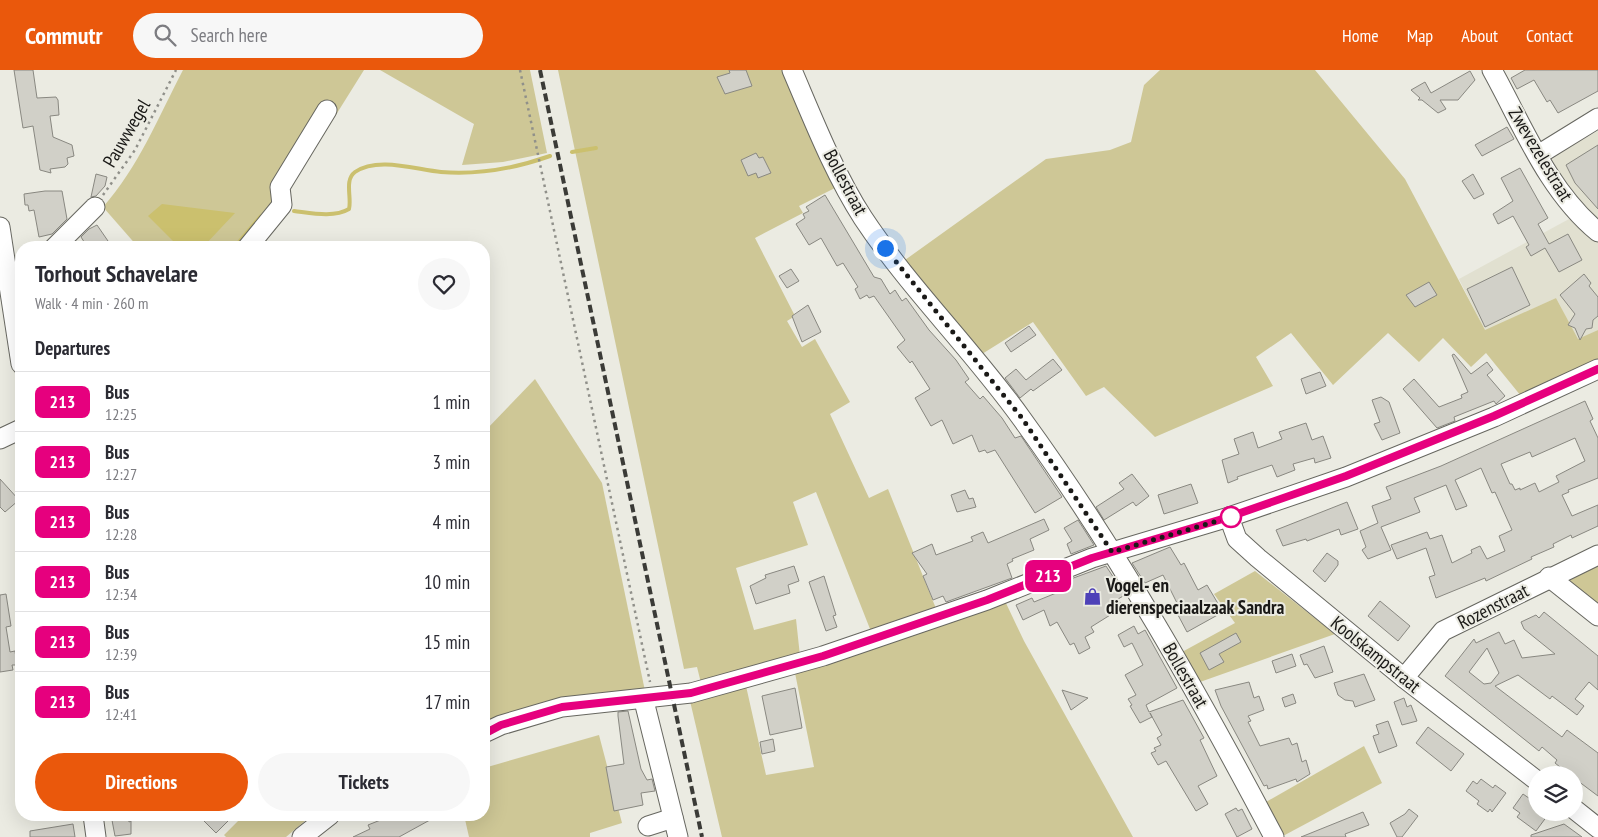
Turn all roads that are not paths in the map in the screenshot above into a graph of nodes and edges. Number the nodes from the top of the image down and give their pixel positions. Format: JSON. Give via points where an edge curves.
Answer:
{"nodes":[{"id":1,"x":792,"y":70,"type":"edge"},
{"id":2,"x":1492,"y":70,"type":"edge"},
{"id":3,"x":327,"y":110,"type":"dead end"},
{"id":4,"x":1598,"y":118,"type":"edge"},
{"id":5,"x":1538,"y":155,"type":"junction"},
{"id":6,"x":95,"y":207,"type":"road end"},
{"id":7,"x":0,"y":227,"type":"edge"},
{"id":8,"x":1598,"y":232,"type":"edge"},
{"id":9,"x":61,"y":241,"type":"edge"},
{"id":10,"x":254,"y":241,"type":"edge"},
{"id":11,"x":15,"y":277,"type":"edge"},
{"id":12,"x":1598,"y":369,"type":"edge"},
{"id":13,"x":15,"y":432,"type":"edge"},
{"id":14,"x":0,"y":439,"type":"edge"},
{"id":15,"x":1229,"y":517,"type":"junction"},
{"id":16,"x":1112,"y":552,"type":"junction"},
{"id":17,"x":1598,"y":555,"type":"edge"},
{"id":18,"x":1549,"y":577,"type":"junction"},
{"id":19,"x":1598,"y":616,"type":"edge"},
{"id":20,"x":1404,"y":678,"type":"junction"},
{"id":21,"x":648,"y":700,"type":"junction"},
{"id":22,"x":490,"y":731,"type":"edge"},
{"id":23,"x":1528,"y":774,"type":"edge"},
{"id":24,"x":1583,"y":816,"type":"edge"},
{"id":25,"x":673,"y":818,"type":"junction"},
{"id":26,"x":94,"y":821,"type":"edge"},
{"id":27,"x":322,"y":821,"type":"edge"},
{"id":28,"x":648,"y":826,"type":"dead end"},
{"id":29,"x":1598,"y":828,"type":"edge"},
{"id":30,"x":96,"y":837,"type":"edge"},
{"id":31,"x":302,"y":837,"type":"edge"},
{"id":32,"x":678,"y":837,"type":"edge"},
{"id":33,"x":1274,"y":837,"type":"edge"}],
"edges":[{"from":1,"to":16,"type":"street","name":"Bollestraat","via":[[845,187],[863,217],[896,264],[1022,418]]},
{"from":2,"to":5,"type":"street","name":"Zwevezelestraat"},
{"from":3,"to":10,"type":"street","via":[[280,187],[282,205]]},
{"from":4,"to":5,"type":"street"},
{"from":5,"to":8,"type":"street","name":"Zwevezelestraat","via":[[1578,216]]},
{"from":6,"to":9,"type":"street"},
{"from":7,"to":11,"type":"street"},
{"from":12,"to":15,"type":"street","via":[[1372,466]]},
{"from":13,"to":14,"type":"street"},
{"from":15,"to":16,"type":"street"},
{"from":15,"to":20,"type":"street","name":"Koolskampstraat","via":[[1237,539]]},
{"from":16,"to":21,"type":"street","via":[[987,600],[823,656],[691,693]]},
{"from":16,"to":33,"type":"street","name":"Bollestraat","via":[[1206,709]]},
{"from":17,"to":18,"type":"street","name":"Rozenstraat"},
{"from":18,"to":19,"type":"street"},
{"from":18,"to":20,"type":"street","name":"Rozenstraat","via":[[1443,631]]},
{"from":20,"to":23,"type":"street","name":"Koolskampstraat"},
{"from":21,"to":22,"type":"street","via":[[562,707]]},
{"from":21,"to":25,"type":"street","via":[[645,705]]},
{"from":24,"to":29,"type":"street"},
{"from":25,"to":28,"type":"street"},
{"from":25,"to":32,"type":"street"},
{"from":26,"to":30,"type":"street"},
{"from":27,"to":31,"type":"street"}]}
